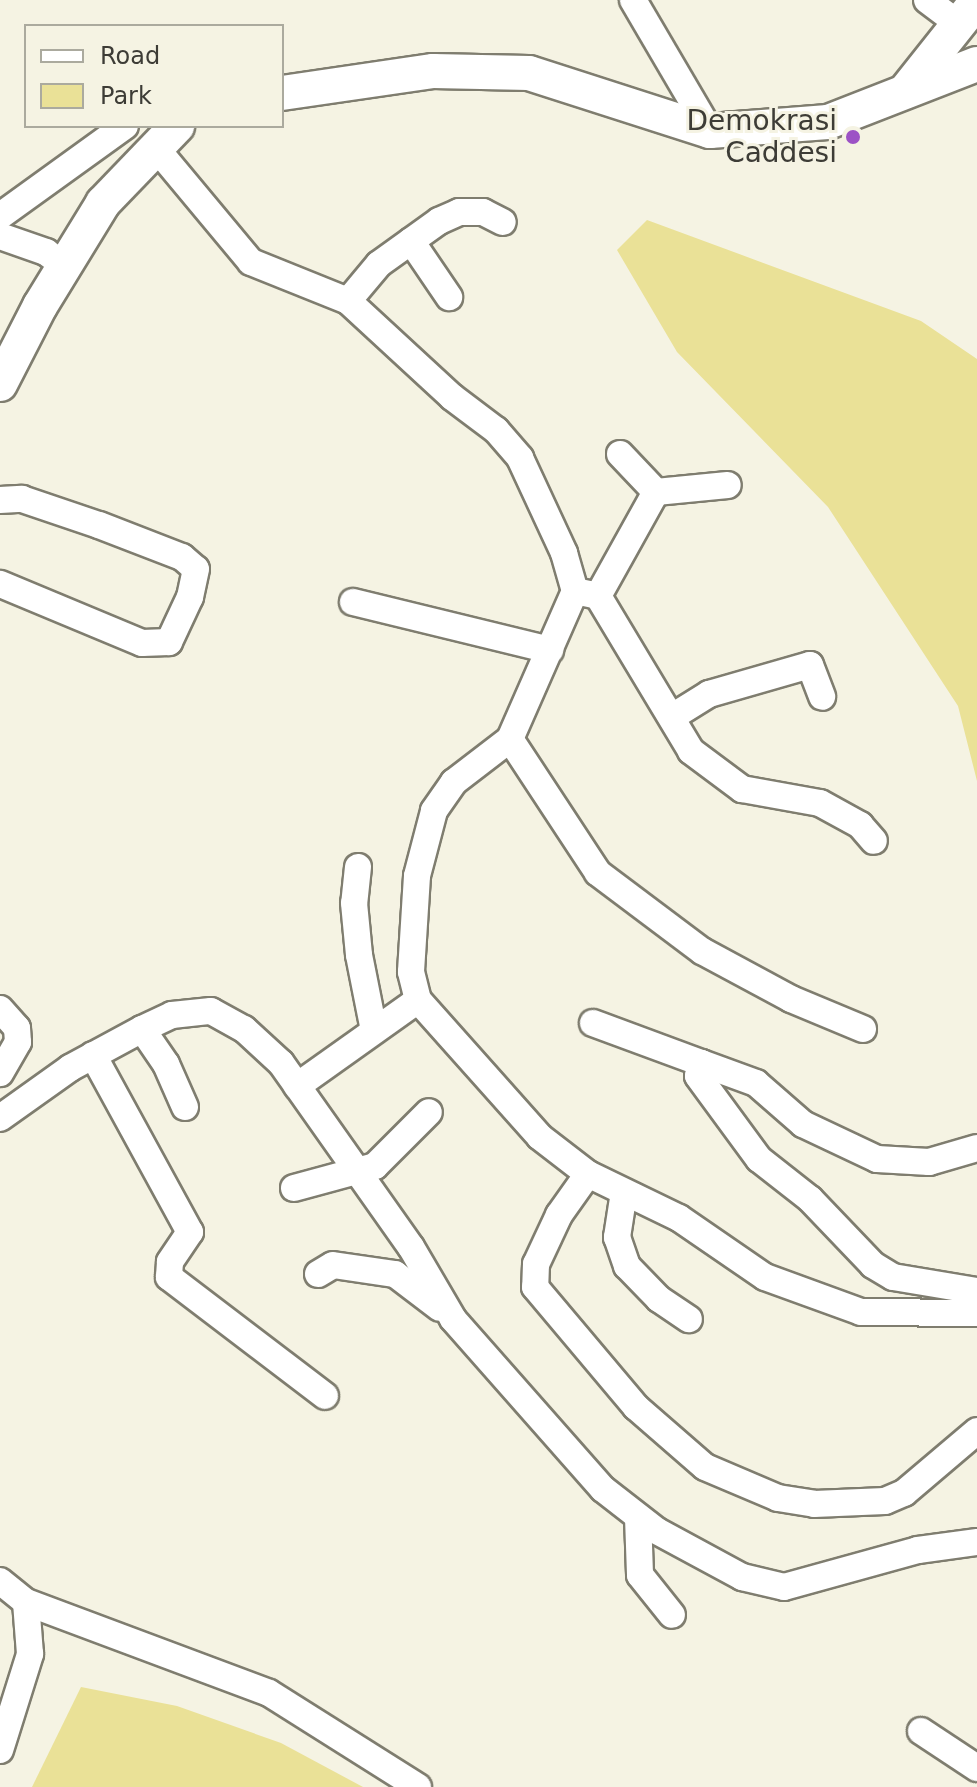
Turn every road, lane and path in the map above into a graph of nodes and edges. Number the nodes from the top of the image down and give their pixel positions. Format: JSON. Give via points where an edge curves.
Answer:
{"nodes":[{"id":1,"x":633,"y":0,"type":"edge"},
{"id":2,"x":927,"y":0,"type":"edge"},
{"id":3,"x":971,"y":13,"type":"edge"},
{"id":4,"x":976,"y":65,"type":"edge"},
{"id":5,"x":906,"y":89,"type":"junction"},
{"id":6,"x":284,"y":93,"type":"edge"},
{"id":7,"x":122,"y":128,"type":"edge"},
{"id":8,"x":710,"y":131,"type":"junction"},
{"id":9,"x":167,"y":137,"type":"edge"},
{"id":10,"x":0,"y":216,"type":"edge"},
{"id":11,"x":503,"y":222,"type":"dead end"},
{"id":12,"x":0,"y":236,"type":"edge"},
{"id":13,"x":411,"y":241,"type":"junction"},
{"id":14,"x":63,"y":265,"type":"junction"},
{"id":15,"x":449,"y":297,"type":"dead end"},
{"id":16,"x":348,"y":301,"type":"junction"},
{"id":17,"x":0,"y":384,"type":"edge"},
{"id":18,"x":620,"y":454,"type":"dead end"},
{"id":19,"x":728,"y":485,"type":"dead end"},
{"id":20,"x":656,"y":492,"type":"junction"},
{"id":21,"x":0,"y":501,"type":"edge"},
{"id":22,"x":0,"y":584,"type":"edge"},
{"id":23,"x":587,"y":593,"type":"junction"},
{"id":24,"x":353,"y":602,"type":"dead end"},
{"id":25,"x":550,"y":650,"type":"junction"},
{"id":26,"x":822,"y":697,"type":"dead end"},
{"id":27,"x":672,"y":717,"type":"junction"},
{"id":28,"x":510,"y":739,"type":"junction"},
{"id":29,"x":874,"y":841,"type":"dead end"},
{"id":30,"x":358,"y":867,"type":"dead end"},
{"id":31,"x":418,"y":1000,"type":"junction"},
{"id":32,"x":0,"y":1009,"type":"edge"},
{"id":33,"x":593,"y":1023,"type":"dead end"},
{"id":34,"x":142,"y":1029,"type":"junction"},
{"id":35,"x":863,"y":1029,"type":"dead end"},
{"id":36,"x":374,"y":1031,"type":"junction"},
{"id":37,"x":93,"y":1055,"type":"junction"},
{"id":38,"x":701,"y":1063,"type":"junction"},
{"id":39,"x":0,"y":1073,"type":"edge"},
{"id":40,"x":297,"y":1086,"type":"junction"},
{"id":41,"x":185,"y":1107,"type":"dead end"},
{"id":42,"x":429,"y":1112,"type":"dead end"},
{"id":43,"x":0,"y":1118,"type":"edge"},
{"id":44,"x":977,"y":1148,"type":"edge"},
{"id":45,"x":355,"y":1173,"type":"junction"},
{"id":46,"x":588,"y":1174,"type":"junction"},
{"id":47,"x":294,"y":1188,"type":"dead end"},
{"id":48,"x":624,"y":1192,"type":"junction"},
{"id":49,"x":318,"y":1274,"type":"dead end"},
{"id":50,"x":977,"y":1291,"type":"edge"},
{"id":51,"x":977,"y":1313,"type":"edge"},
{"id":52,"x":453,"y":1319,"type":"junction"},
{"id":53,"x":689,"y":1319,"type":"dead end"},
{"id":54,"x":325,"y":1396,"type":"dead end"},
{"id":55,"x":977,"y":1431,"type":"edge"},
{"id":56,"x":638,"y":1517,"type":"junction"},
{"id":57,"x":976,"y":1543,"type":"edge"},
{"id":58,"x":0,"y":1581,"type":"edge"},
{"id":59,"x":26,"y":1602,"type":"junction"},
{"id":60,"x":672,"y":1615,"type":"dead end"},
{"id":61,"x":921,"y":1731,"type":"dead end"},
{"id":62,"x":0,"y":1750,"type":"edge"},
{"id":63,"x":977,"y":1768,"type":"edge"},
{"id":64,"x":418,"y":1787,"type":"edge"}],
"edges":[{"from":1,"to":8,"type":"street"},
{"from":2,"to":3,"type":"street"},
{"from":3,"to":4,"type":"main road","via":[[956,47]]},
{"from":3,"to":5,"type":"main road"},
{"from":4,"to":5,"type":"main road"},
{"from":5,"to":8,"type":"main road","via":[[828,122]]},
{"from":6,"to":8,"type":"main road","via":[[433,71],[529,73]]},
{"from":7,"to":10,"type":"street"},
{"from":9,"to":14,"type":"main road","via":[[103,203]]},
{"from":9,"to":16,"type":"street","via":[[251,262]]},
{"from":11,"to":13,"type":"street","via":[[483,212],[459,212]]},
{"from":12,"to":14,"type":"street","via":[[46,252]]},
{"from":13,"to":15,"type":"street"},
{"from":13,"to":16,"type":"street","via":[[379,264]]},
{"from":14,"to":17,"type":"main road"},
{"from":16,"to":23,"type":"street","via":[[452,397],[496,430],[520,458]]},
{"from":18,"to":20,"type":"street"},
{"from":19,"to":20,"type":"street"},
{"from":20,"to":23,"type":"street"},
{"from":21,"to":22,"type":"street","via":[[22,499],[99,525],[182,557],[196,569],[190,597],[169,642],[142,643]]},
{"from":23,"to":25,"type":"street"},
{"from":23,"to":27,"type":"street"},
{"from":24,"to":25,"type":"street"},
{"from":25,"to":28,"type":"street"},
{"from":26,"to":27,"type":"street","via":[[810,665],[709,694]]},
{"from":27,"to":29,"type":"street","via":[[691,751],[742,789],[820,803],[860,825]]},
{"from":28,"to":31,"type":"street","via":[[454,782],[434,811],[417,876],[411,972]]},
{"from":28,"to":35,"type":"street","via":[[598,873],[702,951],[791,999]]},
{"from":30,"to":36,"type":"street","via":[[354,903],[359,955]]},
{"from":31,"to":36,"type":"street"},
{"from":31,"to":46,"type":"street","via":[[540,1137]]},
{"from":32,"to":39,"type":"street","via":[[17,1028],[18,1042]]},
{"from":33,"to":38,"type":"street"},
{"from":34,"to":37,"type":"street"},
{"from":34,"to":40,"type":"street","via":[[172,1015],[211,1011],[244,1029]]},
{"from":34,"to":41,"type":"street","via":[[166,1064]]},
{"from":36,"to":40,"type":"street"},
{"from":37,"to":43,"type":"street"},
{"from":37,"to":54,"type":"street","via":[[190,1232],[170,1262],[169,1277]]},
{"from":38,"to":44,"type":"street","via":[[756,1083],[803,1124],[877,1159],[929,1162]]},
{"from":38,"to":50,"type":"street","via":[[698,1076],[759,1159],[810,1199],[873,1265],[893,1277]]},
{"from":40,"to":45,"type":"street"},
{"from":42,"to":45,"type":"street","via":[[375,1166]]},
{"from":45,"to":47,"type":"street"},
{"from":45,"to":52,"type":"street","via":[[411,1247]]},
{"from":46,"to":48,"type":"street"},
{"from":46,"to":55,"type":"street","via":[[559,1215],[536,1264],[535,1287],[636,1407],[705,1467],[778,1498],[814,1504],[885,1501],[904,1493]]},
{"from":48,"to":51,"type":"street","via":[[679,1218],[765,1277],[861,1312]]},
{"from":48,"to":53,"type":"street","via":[[617,1237],[627,1266],[659,1299]]},
{"from":49,"to":52,"type":"street","via":[[333,1265],[395,1274]]},
{"from":52,"to":56,"type":"street","via":[[603,1489]]},
{"from":56,"to":57,"type":"street","via":[[742,1577],[784,1587],[918,1550]]},
{"from":56,"to":60,"type":"street","via":[[640,1575]]},
{"from":58,"to":59,"type":"street"},
{"from":59,"to":62,"type":"street","via":[[30,1654]]},
{"from":59,"to":64,"type":"street","via":[[269,1693]]},
{"from":61,"to":63,"type":"street"}]}
